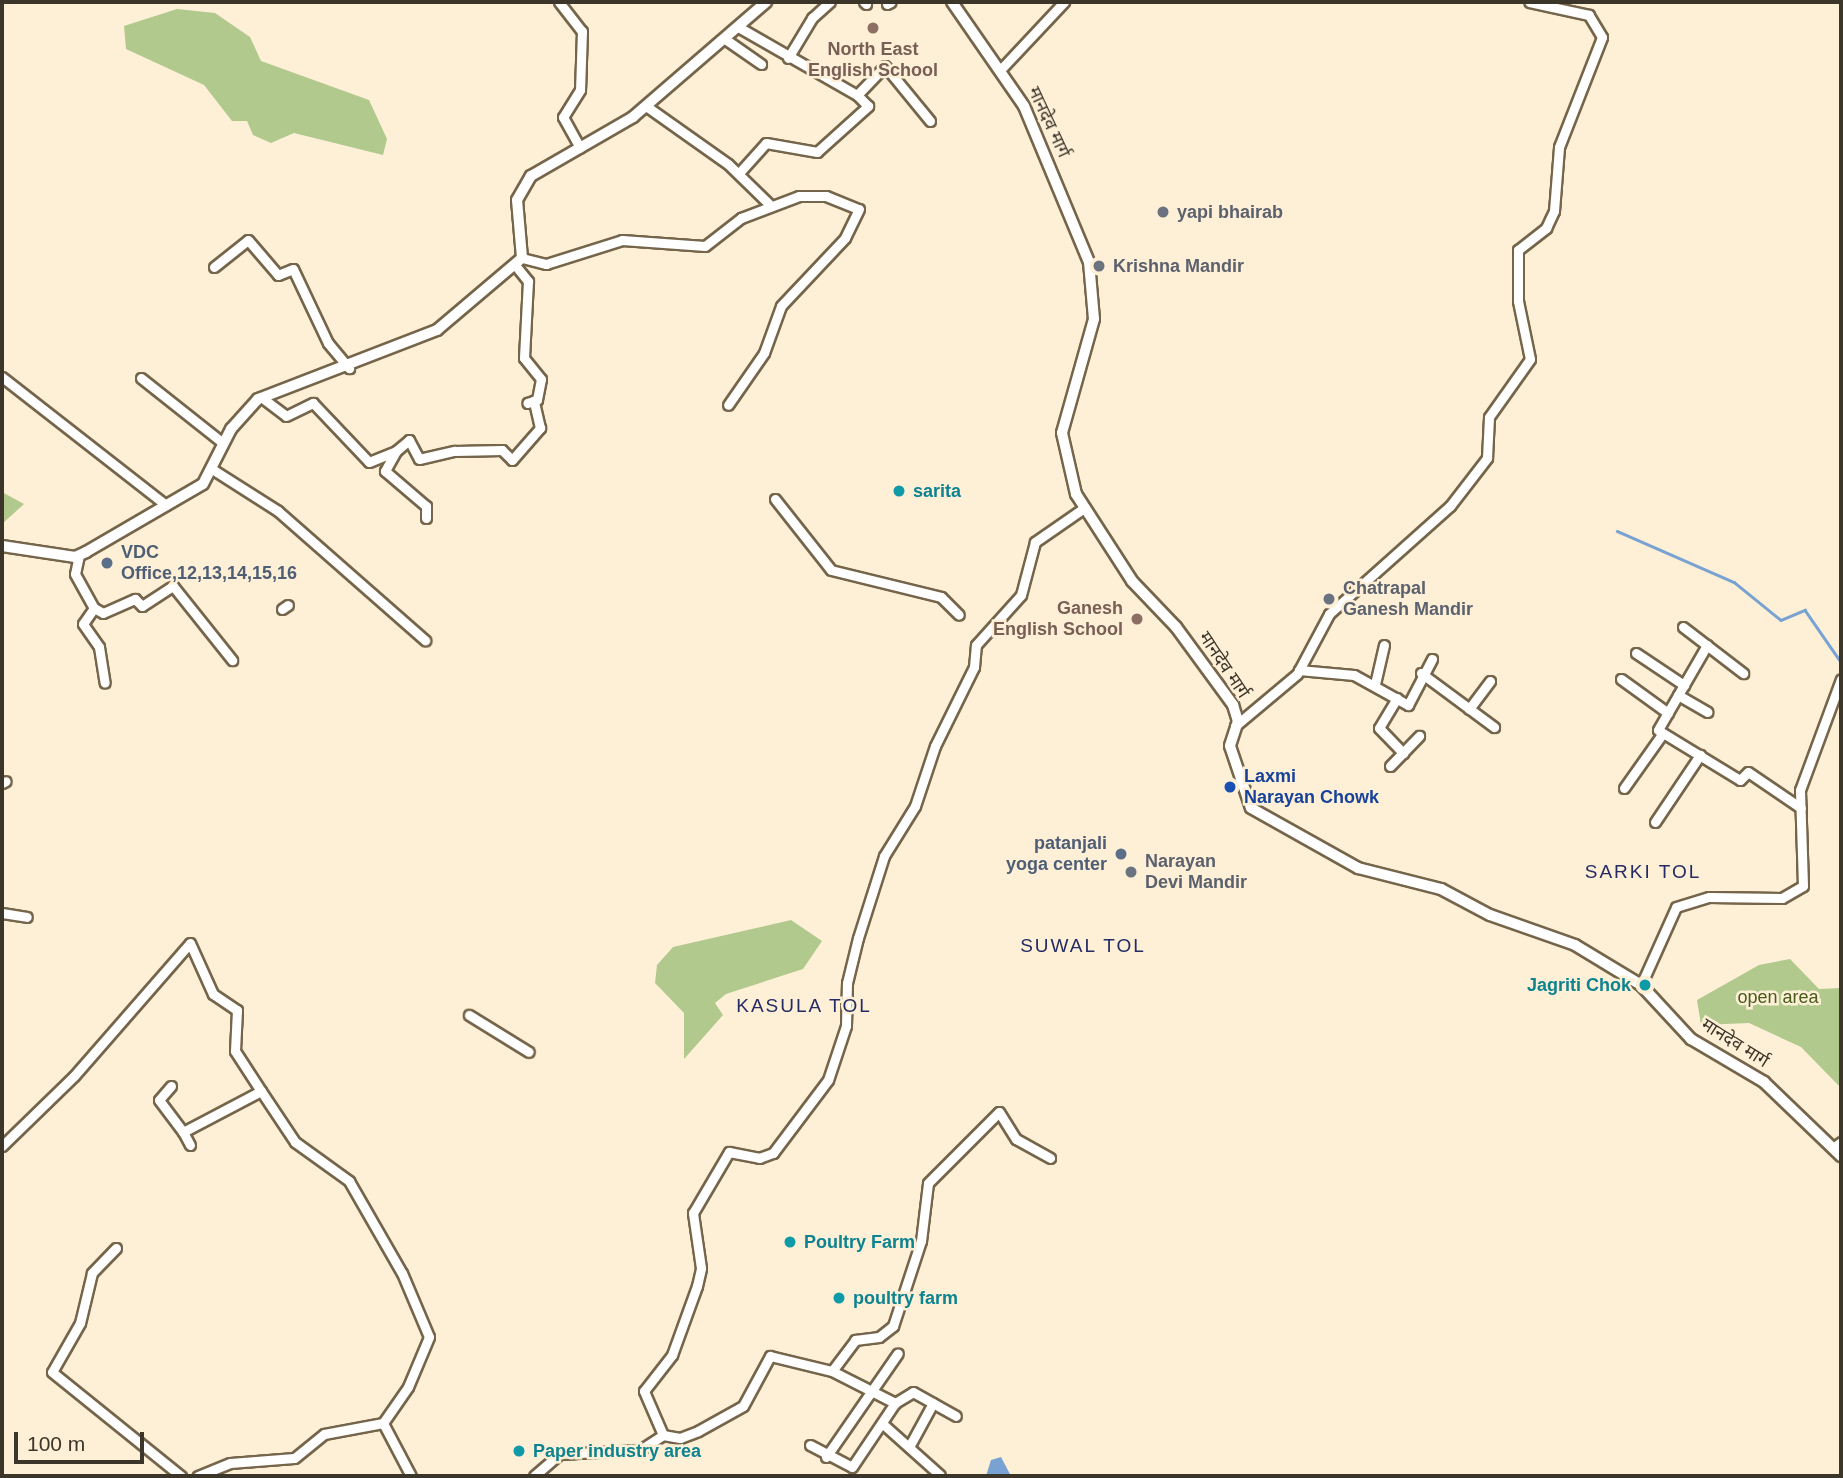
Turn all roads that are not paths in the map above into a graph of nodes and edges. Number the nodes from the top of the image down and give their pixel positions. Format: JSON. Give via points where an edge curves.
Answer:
{"nodes":[{"id":1,"x":559,"y":2,"type":"edge"},
{"id":2,"x":766,"y":2,"type":"edge"},
{"id":3,"x":830,"y":2,"type":"edge"},
{"id":4,"x":952,"y":2,"type":"edge"},
{"id":5,"x":1064,"y":2,"type":"edge"},
{"id":6,"x":1530,"y":2,"type":"edge"},
{"id":7,"x":740,"y":28,"type":"junction"},
{"id":8,"x":725,"y":39,"type":"junction"},
{"id":9,"x":788,"y":58,"type":"junction"},
{"id":10,"x":761,"y":64,"type":"dead end"},
{"id":11,"x":1002,"y":68,"type":"junction"},
{"id":12,"x":856,"y":94,"type":"junction"},
{"id":13,"x":646,"y":106,"type":"junction"},
{"id":14,"x":930,"y":121,"type":"dead end"},
{"id":15,"x":580,"y":148,"type":"junction"},
{"id":16,"x":739,"y":173,"type":"junction"},
{"id":17,"x":769,"y":204,"type":"junction"},
{"id":18,"x":519,"y":261,"type":"junction"},
{"id":19,"x":214,"y":268,"type":"dead end"},
{"id":20,"x":349,"y":368,"type":"junction"},
{"id":21,"x":2,"y":377,"type":"edge"},
{"id":22,"x":141,"y":378,"type":"dead end"},
{"id":23,"x":261,"y":397,"type":"junction"},
{"id":24,"x":728,"y":405,"type":"dead end"},
{"id":25,"x":222,"y":443,"type":"junction"},
{"id":26,"x":396,"y":451,"type":"junction"},
{"id":27,"x":212,"y":469,"type":"junction"},
{"id":28,"x":775,"y":499,"type":"dead end"},
{"id":29,"x":166,"y":505,"type":"junction"},
{"id":30,"x":1084,"y":508,"type":"junction"},
{"id":31,"x":426,"y":518,"type":"dead end"},
{"id":32,"x":2,"y":545,"type":"edge"},
{"id":33,"x":79,"y":555,"type":"junction"},
{"id":34,"x":94,"y":608,"type":"junction"},
{"id":35,"x":959,"y":615,"type":"dead end"},
{"id":36,"x":1683,"y":626,"type":"dead end"},
{"id":37,"x":425,"y":640,"type":"dead end"},
{"id":38,"x":1384,"y":645,"type":"dead end"},
{"id":39,"x":1707,"y":645,"type":"junction"},
{"id":40,"x":1636,"y":653,"type":"dead end"},
{"id":41,"x":1432,"y":659,"type":"dead end"},
{"id":42,"x":232,"y":660,"type":"dead end"},
{"id":43,"x":1300,"y":670,"type":"junction"},
{"id":44,"x":1421,"y":673,"type":"junction"},
{"id":45,"x":1742,"y":673,"type":"dead end"},
{"id":46,"x":1621,"y":679,"type":"dead end"},
{"id":47,"x":1841,"y":679,"type":"edge"},
{"id":48,"x":1490,"y":681,"type":"dead end"},
{"id":49,"x":105,"y":683,"type":"dead end"},
{"id":50,"x":1375,"y":684,"type":"junction"},
{"id":51,"x":1684,"y":685,"type":"junction"},
{"id":52,"x":1678,"y":695,"type":"junction"},
{"id":53,"x":1397,"y":698,"type":"junction"},
{"id":54,"x":1469,"y":709,"type":"junction"},
{"id":55,"x":1708,"y":712,"type":"dead end"},
{"id":56,"x":1668,"y":713,"type":"junction"},
{"id":57,"x":1235,"y":726,"type":"junction"},
{"id":58,"x":1494,"y":727,"type":"dead end"},
{"id":59,"x":1663,"y":733,"type":"junction"},
{"id":60,"x":1419,"y":736,"type":"dead end"},
{"id":61,"x":1402,"y":753,"type":"junction"},
{"id":62,"x":1700,"y":755,"type":"junction"},
{"id":63,"x":1390,"y":766,"type":"dead end"},
{"id":64,"x":1624,"y":788,"type":"dead end"},
{"id":65,"x":1801,"y":808,"type":"junction"},
{"id":66,"x":1655,"y":822,"type":"dead end"},
{"id":67,"x":2,"y":913,"type":"edge"},
{"id":68,"x":27,"y":917,"type":"dead end"},
{"id":69,"x":1641,"y":985,"type":"junction"},
{"id":70,"x":469,"y":1015,"type":"dead end"},
{"id":71,"x":529,"y":1052,"type":"dead end"},
{"id":72,"x":171,"y":1086,"type":"dead end"},
{"id":73,"x":261,"y":1091,"type":"junction"},
{"id":74,"x":183,"y":1132,"type":"junction"},
{"id":75,"x":190,"y":1145,"type":"dead end"},
{"id":76,"x":2,"y":1146,"type":"edge"},
{"id":77,"x":1838,"y":1148,"type":"edge"},
{"id":78,"x":1049,"y":1158,"type":"dead end"},
{"id":79,"x":116,"y":1248,"type":"dead end"},
{"id":80,"x":898,"y":1353,"type":"dead end"},
{"id":81,"x":832,"y":1371,"type":"junction"},
{"id":82,"x":868,"y":1390,"type":"junction"},
{"id":83,"x":895,"y":1403,"type":"junction"},
{"id":84,"x":933,"y":1403,"type":"junction"},
{"id":85,"x":956,"y":1416,"type":"dead end"},
{"id":86,"x":383,"y":1423,"type":"junction"},
{"id":87,"x":884,"y":1425,"type":"junction"},
{"id":88,"x":663,"y":1435,"type":"junction"},
{"id":89,"x":810,"y":1445,"type":"dead end"},
{"id":90,"x":909,"y":1447,"type":"junction"},
{"id":91,"x":826,"y":1457,"type":"junction"},
{"id":92,"x":940,"y":1475,"type":"edge"},
{"id":93,"x":181,"y":1476,"type":"edge"},
{"id":94,"x":198,"y":1476,"type":"edge"},
{"id":95,"x":411,"y":1476,"type":"edge"},
{"id":96,"x":534,"y":1476,"type":"edge"}],
"edges":[{"from":1,"to":15,"type":"street","via":[[582,30],[580,90],[563,117]]},
{"from":2,"to":7,"type":"main road"},
{"from":3,"to":9,"type":"street","via":[[812,18]]},
{"from":4,"to":11,"type":"main road","name":"मानदेव मार्ग"},
{"from":5,"to":11,"type":"street"},
{"from":6,"to":43,"type":"street","via":[[1588,15],[1602,37],[1559,147],[1554,211],[1546,229],[1518,250],[1518,301],[1531,359],[1489,417],[1487,458],[1450,506],[1329,614]]},
{"from":7,"to":8,"type":"main road"},
{"from":7,"to":9,"type":"street"},
{"from":8,"to":10,"type":"street"},
{"from":8,"to":13,"type":"main road"},
{"from":9,"to":12,"type":"street"},
{"from":11,"to":30,"type":"main road","name":"मानदेव मार्ग","via":[[1041,144],[1094,283],[1094,319],[1062,433],[1066,465]]},
{"from":12,"to":14,"type":"street","via":[[885,66]]},
{"from":12,"to":16,"type":"street","via":[[869,106],[817,152],[766,143]]},
{"from":13,"to":15,"type":"main road"},
{"from":13,"to":16,"type":"street"},
{"from":15,"to":18,"type":"main road","via":[[531,176],[519,192]]},
{"from":16,"to":17,"type":"street"},
{"from":17,"to":18,"type":"street","via":[[705,246],[622,240],[546,264]]},
{"from":17,"to":24,"type":"street","via":[[826,197],[859,209],[845,238],[781,306],[764,353]]},
{"from":18,"to":20,"type":"main road","via":[[437,330]]},
{"from":18,"to":26,"type":"street","via":[[528,281],[524,358],[541,379],[531,402],[540,428],[512,460],[502,450],[455,451],[419,460],[409,440]]},
{"from":19,"to":20,"type":"street","via":[[248,240],[278,275],[293,269],[328,342]]},
{"from":20,"to":23,"type":"main road"},
{"from":21,"to":29,"type":"street"},
{"from":22,"to":25,"type":"street"},
{"from":23,"to":25,"type":"main road"},
{"from":23,"to":26,"type":"street","via":[[286,416],[313,403],[343,427],[369,462]]},
{"from":25,"to":27,"type":"main road"},
{"from":26,"to":31,"type":"street","via":[[385,471],[426,506]]},
{"from":27,"to":29,"type":"main road","via":[[195,491]]},
{"from":27,"to":37,"type":"street","via":[[278,511]]},
{"from":28,"to":35,"type":"street","via":[[831,570],[942,597]]},
{"from":29,"to":33,"type":"main road"},
{"from":30,"to":57,"type":"main road","name":"मानदेव मार्ग","via":[[1132,581],[1211,672],[1233,705]]},
{"from":30,"to":88,"type":"street","via":[[1035,542],[1021,595],[975,649],[974,667],[935,747],[915,806],[884,856],[858,938],[846,1026],[828,1080],[773,1153],[759,1158],[729,1152],[692,1213],[701,1268],[697,1286],[672,1355],[644,1391]]},
{"from":32,"to":33,"type":"main road"},
{"from":33,"to":34,"type":"street","via":[[75,574]]},
{"from":34,"to":42,"type":"street","via":[[103,613],[125,600],[142,606],[173,586]]},
{"from":34,"to":49,"type":"street","via":[[83,624],[99,647]]},
{"from":36,"to":39,"type":"street"},
{"from":38,"to":50,"type":"street"},
{"from":39,"to":45,"type":"street"},
{"from":39,"to":51,"type":"street"},
{"from":40,"to":51,"type":"street"},
{"from":41,"to":44,"type":"street"},
{"from":43,"to":50,"type":"street","via":[[1354,675]]},
{"from":43,"to":57,"type":"street"},
{"from":44,"to":53,"type":"street","via":[[1408,705]]},
{"from":44,"to":54,"type":"street"},
{"from":46,"to":56,"type":"street"},
{"from":47,"to":65,"type":"street","via":[[1808,762]]},
{"from":48,"to":54,"type":"street"},
{"from":50,"to":53,"type":"street"},
{"from":51,"to":52,"type":"street"},
{"from":52,"to":55,"type":"street"},
{"from":52,"to":56,"type":"street"},
{"from":53,"to":61,"type":"street","via":[[1379,728]]},
{"from":54,"to":58,"type":"street"},
{"from":56,"to":59,"type":"street","via":[[1658,730]]},
{"from":57,"to":69,"type":"main road","name":"मानदेव मार्ग","via":[[1230,746],[1242,795],[1261,815],[1358,868],[1441,889],[1490,915],[1560,937]]},
{"from":59,"to":62,"type":"street"},
{"from":59,"to":64,"type":"street"},
{"from":60,"to":61,"type":"street"},
{"from":61,"to":63,"type":"street"},
{"from":62,"to":65,"type":"street","via":[[1740,780],[1748,772]]},
{"from":62,"to":66,"type":"street"},
{"from":65,"to":69,"type":"street","via":[[1804,886],[1782,898],[1709,897],[1676,907]]},
{"from":67,"to":68,"type":"street"},
{"from":69,"to":77,"type":"main road","name":"मानदेव मार्ग","via":[[1691,1039],[1764,1082]]},
{"from":70,"to":71,"type":"street"},
{"from":72,"to":74,"type":"street","via":[[159,1100]]},
{"from":73,"to":74,"type":"street"},
{"from":73,"to":76,"type":"street","via":[[235,1051],[237,1010],[213,994],[190,943],[74,1076]]},
{"from":73,"to":86,"type":"street","via":[[295,1142],[349,1181],[426,1328],[429,1342]]},
{"from":74,"to":75,"type":"street"},
{"from":78,"to":81,"type":"street","via":[[1016,1139],[999,1112],[928,1182],[921,1241],[893,1326],[879,1337],[855,1340]]},
{"from":79,"to":93,"type":"street","via":[[92,1273],[80,1323],[52,1372]]},
{"from":80,"to":82,"type":"street"},
{"from":81,"to":82,"type":"street"},
{"from":81,"to":88,"type":"street","via":[[770,1356],[743,1406],[680,1438]]},
{"from":82,"to":83,"type":"street"},
{"from":82,"to":91,"type":"street"},
{"from":83,"to":84,"type":"street","via":[[913,1392]]},
{"from":83,"to":87,"type":"street"},
{"from":84,"to":85,"type":"street"},
{"from":84,"to":90,"type":"street"},
{"from":86,"to":94,"type":"street","via":[[324,1434],[294,1458],[230,1463]]},
{"from":86,"to":95,"type":"street"},
{"from":87,"to":90,"type":"street"},
{"from":87,"to":91,"type":"street","via":[[852,1467]]},
{"from":88,"to":96,"type":"street","via":[[640,1450],[587,1448],[549,1457]]},
{"from":89,"to":91,"type":"street"},
{"from":90,"to":92,"type":"street"}]}
